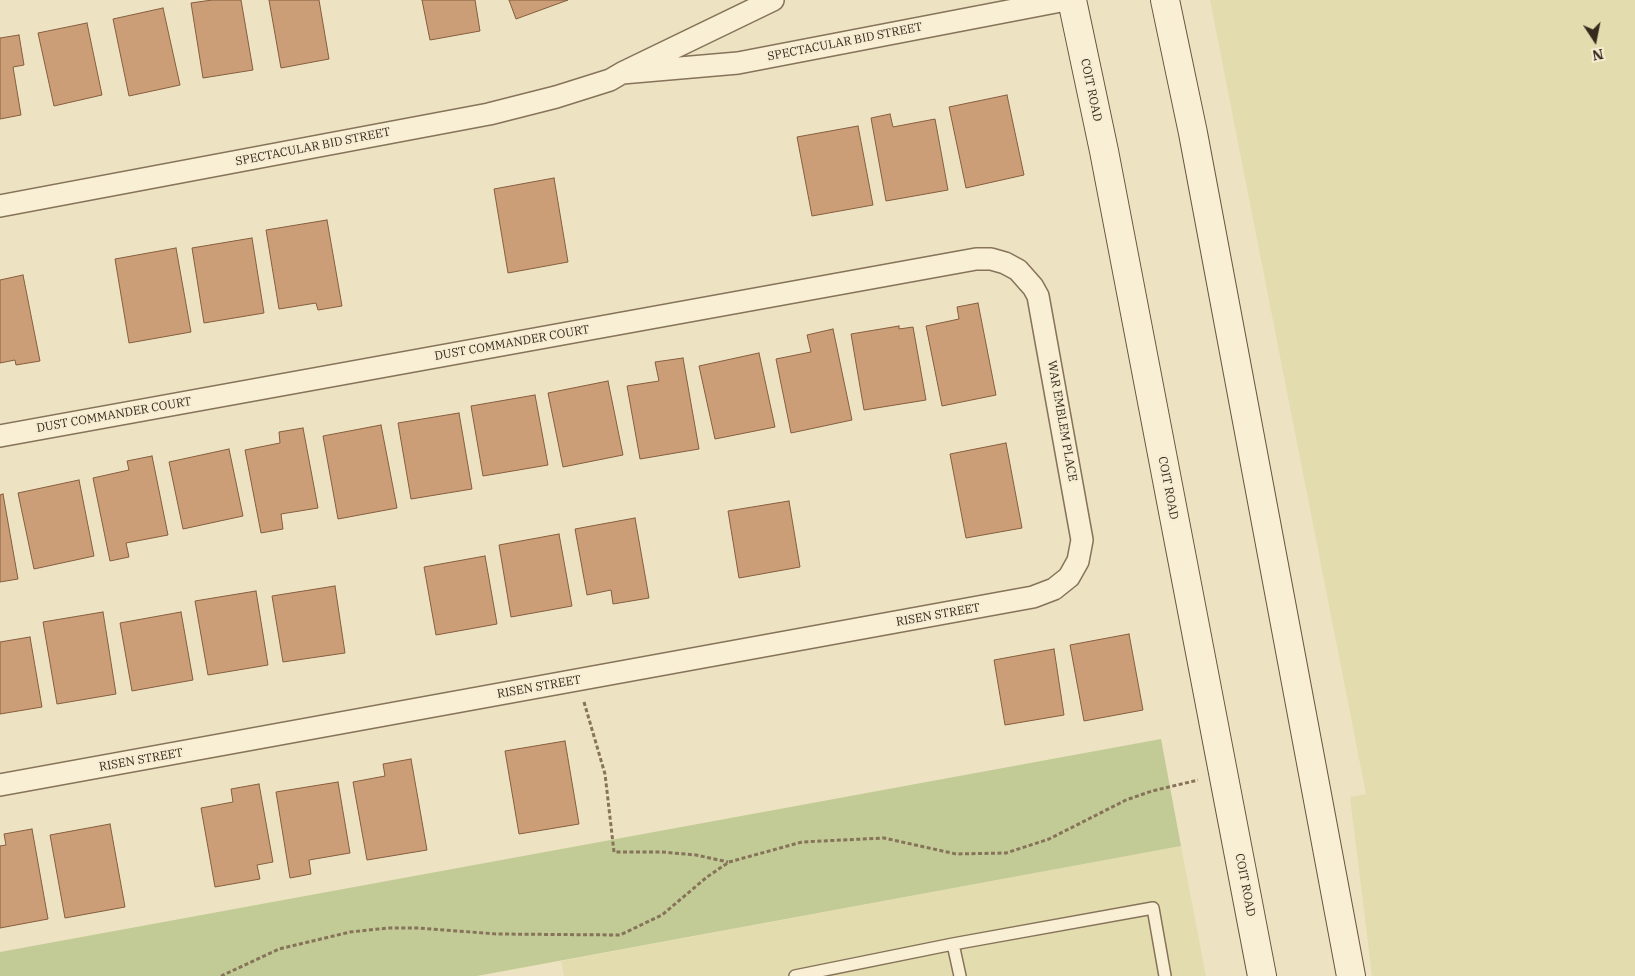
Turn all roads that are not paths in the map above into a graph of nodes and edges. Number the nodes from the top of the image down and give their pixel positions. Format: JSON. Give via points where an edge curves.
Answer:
{"nodes":[{"id":1,"x":774,"y":0,"type":"edge"},
{"id":2,"x":1066,"y":0,"type":"edge"},
{"id":3,"x":1072,"y":0,"type":"edge"},
{"id":4,"x":1165,"y":0,"type":"edge"},
{"id":5,"x":622,"y":73,"type":"junction"},
{"id":6,"x":0,"y":206,"type":"edge"},
{"id":7,"x":1021,"y":273,"type":"joint"},
{"id":8,"x":0,"y":436,"type":"edge"},
{"id":9,"x":1071,"y":574,"type":"joint"},
{"id":10,"x":0,"y":785,"type":"edge"},
{"id":11,"x":953,"y":944,"type":"junction"},
{"id":12,"x":795,"y":976,"type":"edge"},
{"id":13,"x":960,"y":976,"type":"edge"},
{"id":14,"x":1165,"y":976,"type":"edge"},
{"id":15,"x":1262,"y":976,"type":"edge"},
{"id":16,"x":1351,"y":976,"type":"edge"}],
"edges":[{"from":1,"to":5,"type":"street","name":"SPECTACULAR BID STREET"},
{"from":2,"to":5,"type":"street","name":"SPECTACULAR BID STREET","via":[[738,62]]},
{"from":3,"to":15,"type":"main road","name":"COIT ROAD","via":[[1106,160]]},
{"from":4,"to":16,"type":"main road"},
{"from":5,"to":6,"type":"street","name":"SPECTACULAR BID STREET","via":[[556,97],[488,114]]},
{"from":7,"to":8,"type":"street","name":"DUST COMMANDER COURT","via":[[1002,262],[976,259]]},
{"from":7,"to":9,"type":"street","name":"WAR EMBLEM PLACE","via":[[1033,287],[1040,303],[1081,528],[1080,554]]},
{"from":9,"to":10,"type":"street","name":"RISEN STREET","via":[[1054,589],[1034,597]]},
{"from":11,"to":12,"type":"lane"},
{"from":11,"to":13,"type":"lane"},
{"from":11,"to":14,"type":"lane","via":[[1152,908]]}]}
